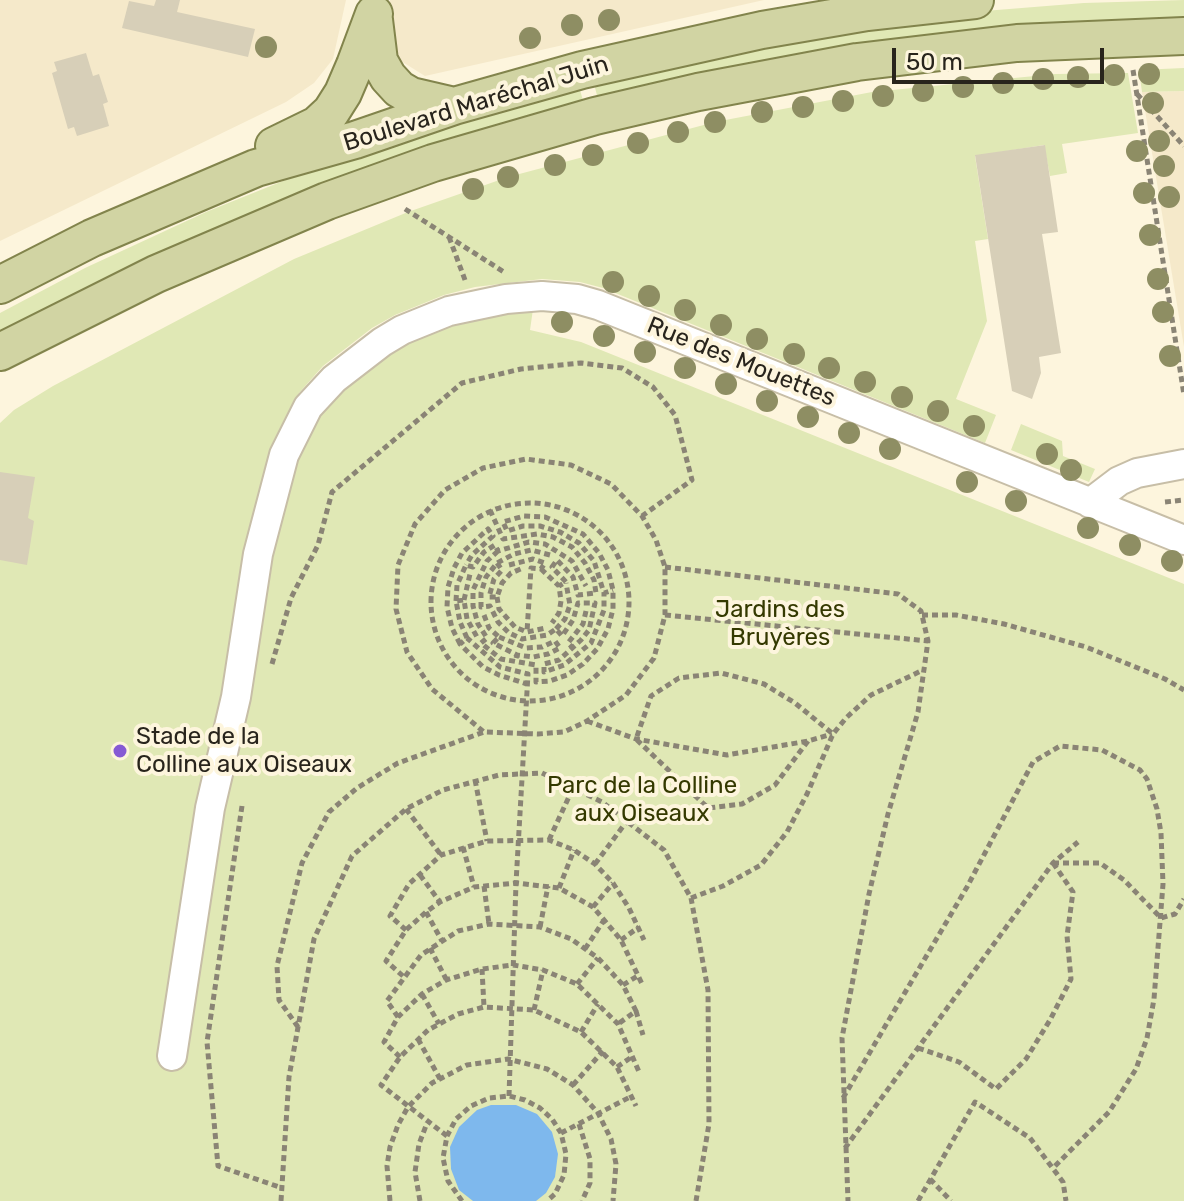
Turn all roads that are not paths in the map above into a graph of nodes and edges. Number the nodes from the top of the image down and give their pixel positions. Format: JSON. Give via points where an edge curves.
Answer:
{"nodes":[{"id":1,"x":975,"y":0,"type":"edge"},
{"id":2,"x":375,"y":7,"type":"edge"},
{"id":3,"x":1184,"y":36,"type":"edge"},
{"id":4,"x":454,"y":106,"type":"junction"},
{"id":5,"x":256,"y":168,"type":"junction"},
{"id":6,"x":0,"y":285,"type":"edge"},
{"id":7,"x":0,"y":352,"type":"edge"},
{"id":8,"x":1184,"y":464,"type":"edge"},
{"id":9,"x":1090,"y":503,"type":"junction"},
{"id":10,"x":1184,"y":540,"type":"edge"},
{"id":11,"x":172,"y":1056,"type":"dead end"}],
"edges":[{"from":1,"to":4,"type":"main road","name":"Boulevard Maréchal Juin","via":[[747,33]]},
{"from":2,"to":4,"type":"main road","via":[[375,41],[388,77],[411,96]]},
{"from":2,"to":5,"type":"main road","via":[[331,112],[317,125],[276,144]]},
{"from":3,"to":7,"type":"main road","name":"Boulevard Maréchal Juin","via":[[1017,43],[857,62],[595,116],[433,163],[327,201],[118,292]]},
{"from":4,"to":5,"type":"main road","name":"Boulevard Maréchal Juin"},
{"from":5,"to":6,"type":"main road","name":"Boulevard Maréchal Juin","via":[[104,233]]},
{"from":8,"to":9,"type":"street","via":[[1137,473]]},
{"from":9,"to":10,"type":"street","name":"Rue des Mouettes"},
{"from":9,"to":11,"type":"street","name":"Rue des Mouettes","via":[[577,299],[542,296],[474,305],[382,342],[308,407],[284,455],[258,554],[236,697],[210,808]]}]}
